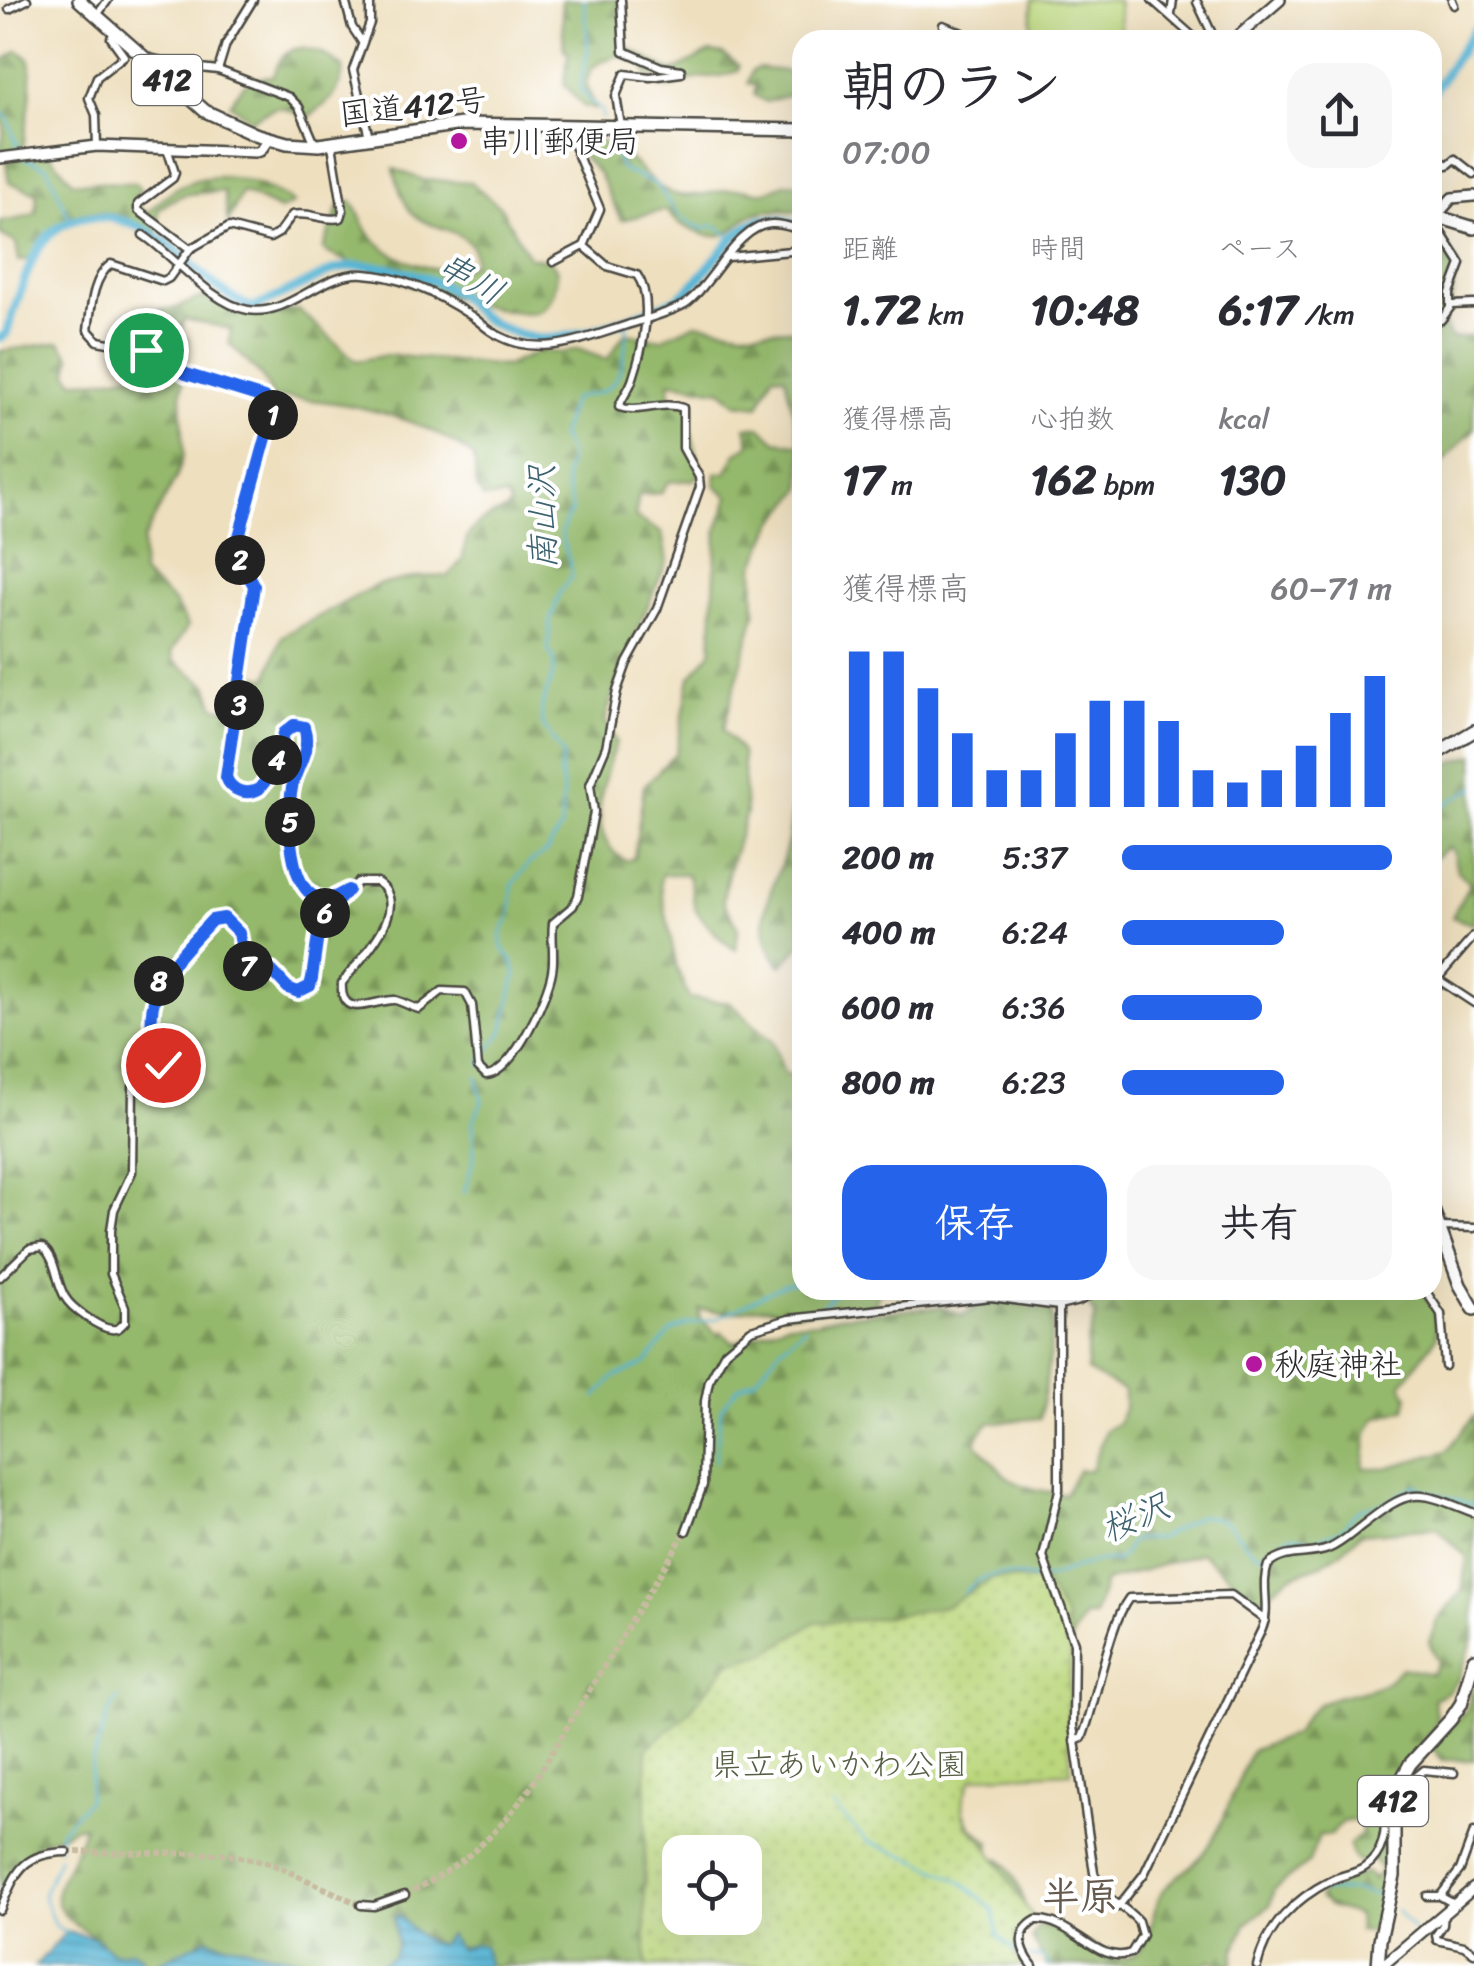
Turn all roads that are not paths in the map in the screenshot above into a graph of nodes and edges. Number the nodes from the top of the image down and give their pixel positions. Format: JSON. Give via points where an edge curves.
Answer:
{"nodes":[{"id":1,"x":27,"y":0,"type":"edge"},
{"id":2,"x":79,"y":0,"type":"edge"},
{"id":3,"x":108,"y":0,"type":"edge"},
{"id":4,"x":253,"y":0,"type":"edge"},
{"id":5,"x":344,"y":0,"type":"edge"},
{"id":6,"x":370,"y":0,"type":"edge"},
{"id":7,"x":622,"y":0,"type":"edge"},
{"id":8,"x":1152,"y":0,"type":"edge"},
{"id":9,"x":1173,"y":0,"type":"edge"},
{"id":10,"x":1280,"y":0,"type":"edge"},
{"id":11,"x":1196,"y":2,"type":"edge"},
{"id":12,"x":9,"y":9,"type":"dead end"},
{"id":13,"x":1170,"y":14,"type":"junction"},
{"id":14,"x":97,"y":16,"type":"junction"},
{"id":15,"x":944,"y":25,"type":"dead end"},
{"id":16,"x":956,"y":30,"type":"edge"},
{"id":17,"x":1187,"y":30,"type":"edge"},
{"id":18,"x":1210,"y":30,"type":"edge"},
{"id":19,"x":1244,"y":30,"type":"edge"},
{"id":20,"x":115,"y":32,"type":"junction"},
{"id":21,"x":363,"y":43,"type":"junction"},
{"id":22,"x":144,"y":60,"type":"junction"},
{"id":23,"x":218,"y":70,"type":"junction"},
{"id":24,"x":569,"y":126,"type":"junction"},
{"id":25,"x":621,"y":127,"type":"junction"},
{"id":26,"x":792,"y":130,"type":"edge"},
{"id":27,"x":369,"y":137,"type":"junction"},
{"id":28,"x":269,"y":139,"type":"junction"},
{"id":29,"x":332,"y":144,"type":"junction"},
{"id":30,"x":315,"y":145,"type":"junction"},
{"id":31,"x":97,"y":146,"type":"junction"},
{"id":32,"x":166,"y":146,"type":"junction"},
{"id":33,"x":0,"y":158,"type":"edge"},
{"id":34,"x":1442,"y":163,"type":"edge"},
{"id":35,"x":1474,"y":174,"type":"edge"},
{"id":36,"x":1474,"y":196,"type":"edge"},
{"id":37,"x":1442,"y":208,"type":"edge"},
{"id":38,"x":1442,"y":218,"type":"edge"},
{"id":39,"x":792,"y":227,"type":"edge"},
{"id":40,"x":1474,"y":228,"type":"edge"},
{"id":41,"x":1442,"y":234,"type":"edge"},
{"id":42,"x":144,"y":235,"type":"dead end"},
{"id":43,"x":584,"y":246,"type":"junction"},
{"id":44,"x":189,"y":251,"type":"junction"},
{"id":45,"x":792,"y":251,"type":"edge"},
{"id":46,"x":728,"y":257,"type":"junction"},
{"id":47,"x":181,"y":262,"type":"junction"},
{"id":48,"x":553,"y":262,"type":"dead end"},
{"id":49,"x":1474,"y":304,"type":"edge"},
{"id":50,"x":1450,"y":306,"type":"junction"},
{"id":51,"x":644,"y":318,"type":"junction"},
{"id":52,"x":1442,"y":318,"type":"edge"},
{"id":53,"x":1474,"y":731,"type":"edge"},
{"id":54,"x":1442,"y":750,"type":"edge"},
{"id":55,"x":348,"y":890,"type":"junction"},
{"id":56,"x":1474,"y":936,"type":"edge"},
{"id":57,"x":1442,"y":975,"type":"edge"},
{"id":58,"x":1442,"y":985,"type":"edge"},
{"id":59,"x":1474,"y":1004,"type":"edge"},
{"id":60,"x":1442,"y":1227,"type":"edge"},
{"id":61,"x":1474,"y":1228,"type":"edge"},
{"id":62,"x":1442,"y":1233,"type":"edge"},
{"id":63,"x":0,"y":1277,"type":"edge"},
{"id":64,"x":963,"y":1300,"type":"edge"},
{"id":65,"x":1014,"y":1300,"type":"edge"},
{"id":66,"x":1080,"y":1300,"type":"edge"},
{"id":67,"x":1432,"y":1300,"type":"edge"},
{"id":68,"x":1059,"y":1306,"type":"junction"},
{"id":69,"x":1474,"y":1309,"type":"edge"},
{"id":70,"x":1445,"y":1366,"type":"dead end"},
{"id":71,"x":1474,"y":1513,"type":"edge"},
{"id":72,"x":686,"y":1531,"type":"tunnel mouth"},
{"id":73,"x":1266,"y":1620,"type":"junction"},
{"id":74,"x":1474,"y":1659,"type":"edge"},
{"id":75,"x":1074,"y":1741,"type":"junction"},
{"id":76,"x":1454,"y":1773,"type":"dead end"},
{"id":77,"x":1394,"y":1793,"type":"junction"},
{"id":78,"x":1393,"y":1808,"type":"junction"},
{"id":79,"x":1474,"y":1832,"type":"edge"},
{"id":80,"x":66,"y":1852,"type":"tunnel mouth"},
{"id":81,"x":1474,"y":1888,"type":"edge"},
{"id":82,"x":405,"y":1895,"type":"tunnel mouth"},
{"id":83,"x":1427,"y":1896,"type":"dead end"},
{"id":84,"x":1440,"y":1896,"type":"junction"},
{"id":85,"x":1454,"y":1904,"type":"junction"},
{"id":86,"x":362,"y":1905,"type":"tunnel mouth"},
{"id":87,"x":1118,"y":1907,"type":"junction"},
{"id":88,"x":0,"y":1910,"type":"edge"},
{"id":89,"x":1444,"y":1912,"type":"junction"},
{"id":90,"x":1474,"y":1953,"type":"edge"},
{"id":91,"x":1029,"y":1960,"type":"edge"},
{"id":92,"x":1256,"y":1966,"type":"edge"},
{"id":93,"x":1380,"y":1966,"type":"edge"}],
"edges":[{"from":1,"to":12,"type":"street"},
{"from":2,"to":14,"type":"highway","name":"国道412号","number":"412"},
{"from":3,"to":14,"type":"street"},
{"from":4,"to":23,"type":"street"},
{"from":5,"to":21,"type":"street"},
{"from":6,"to":21,"type":"street"},
{"from":7,"to":25,"type":"street","via":[[624,51],[681,74],[626,74],[616,96]]},
{"from":8,"to":13,"type":"street"},
{"from":9,"to":13,"type":"street"},
{"from":10,"to":19,"type":"main road"},
{"from":11,"to":18,"type":"street"},
{"from":13,"to":17,"type":"street"},
{"from":14,"to":20,"type":"highway","name":"国道412号","number":"412"},
{"from":15,"to":16,"type":"street"},
{"from":20,"to":22,"type":"highway","name":"国道412号","number":"412"},
{"from":20,"to":31,"type":"street","via":[[111,38],[124,56],[97,77],[89,98]]},
{"from":21,"to":27,"type":"street","via":[[353,70]]},
{"from":22,"to":23,"type":"street"},
{"from":22,"to":28,"type":"highway","name":"国道412号","number":"412","via":[[205,111]]},
{"from":23,"to":30,"type":"street","via":[[289,97]]},
{"from":24,"to":25,"type":"highway","name":"国道412号","number":"412"},
{"from":24,"to":27,"type":"highway","name":"国道412号","number":"412","via":[[462,124]]},
{"from":24,"to":43,"type":"street","via":[[600,207]]},
{"from":25,"to":26,"type":"highway","name":"国道412号","number":"412"},
{"from":27,"to":29,"type":"highway","name":"国道412号","number":"412"},
{"from":28,"to":30,"type":"highway","name":"国道412号","number":"412"},
{"from":28,"to":32,"type":"main road","via":[[255,152]]},
{"from":29,"to":30,"type":"highway","name":"国道412号","number":"412"},
{"from":29,"to":44,"type":"street","via":[[341,218],[292,215],[270,238],[229,227]]},
{"from":31,"to":32,"type":"main road"},
{"from":31,"to":33,"type":"main road"},
{"from":32,"to":44,"type":"street","via":[[174,178],[138,210]]},
{"from":34,"to":35,"type":"street","via":[[1455,159]]},
{"from":36,"to":37,"type":"main road","via":[[1451,199]]},
{"from":38,"to":40,"type":"highway"},
{"from":39,"to":46,"type":"street","via":[[762,226]]},
{"from":41,"to":50,"type":"street","via":[[1461,264]]},
{"from":42,"to":47,"type":"street"},
{"from":43,"to":48,"type":"street"},
{"from":43,"to":51,"type":"street","via":[[606,266],[636,275]]},
{"from":44,"to":47,"type":"street"},
{"from":45,"to":46,"type":"street"},
{"from":46,"to":51,"type":"street","via":[[691,300]]},
{"from":47,"to":51,"type":"street","via":[[228,303],[248,310],[282,304],[320,282],[351,274],[404,281],[495,334],[528,344],[582,342]]},
{"from":47,"to":55,"type":"street","via":[[164,281],[119,264],[106,266],[88,330],[98,341],[146,350],[186,374],[264,398],[274,409],[238,540],[254,586],[226,777],[244,792],[259,789],[276,768],[284,733],[304,727],[305,752],[291,793],[292,856],[302,885],[318,898]]},
{"from":49,"to":50,"type":"street"},
{"from":50,"to":52,"type":"street"},
{"from":51,"to":55,"type":"street","via":[[633,379],[619,408],[683,408],[686,459],[700,487],[657,609],[616,691],[608,740],[590,784],[594,812],[576,900],[553,923],[552,970],[535,1018],[503,1070],[492,1075],[478,1067],[472,1005],[464,992],[442,992],[419,1009],[391,1000],[360,1006],[344,998],[342,984],[371,949],[390,908],[388,892],[376,882]]},
{"from":53,"to":54,"type":"highway"},
{"from":55,"to":63,"type":"street","via":[[322,918],[312,978],[303,991],[290,990],[272,971],[249,968],[239,933],[220,918],[209,922],[156,986],[152,1029],[164,1062],[133,1087],[132,1172],[111,1222],[110,1267],[126,1312],[123,1324],[107,1328],[70,1304],[42,1247],[29,1250]]},
{"from":56,"to":57,"type":"street"},
{"from":58,"to":59,"type":"street"},
{"from":60,"to":61,"type":"street"},
{"from":62,"to":69,"type":"highway"},
{"from":64,"to":72,"type":"street","via":[[789,1319],[752,1330],[725,1352],[709,1381],[700,1501]]},
{"from":65,"to":68,"type":"street"},
{"from":66,"to":68,"type":"street"},
{"from":67,"to":70,"type":"street","via":[[1441,1314]]},
{"from":68,"to":75,"type":"street","via":[[1060,1463],[1044,1548],[1046,1572],[1074,1643]]},
{"from":71,"to":73,"type":"street","via":[[1413,1494],[1328,1549],[1278,1557],[1265,1571]]},
{"from":73,"to":75,"type":"street","via":[[1231,1595],[1129,1598],[1092,1712],[1082,1738]]},
{"from":73,"to":87,"type":"street","via":[[1144,1874]]},
{"from":74,"to":77,"type":"highway","number":"412","via":[[1461,1704]]},
{"from":75,"to":87,"type":"street","via":[[1094,1873]]},
{"from":76,"to":77,"type":"street","via":[[1424,1770]]},
{"from":77,"to":78,"type":"highway","number":"412"},
{"from":78,"to":92,"type":"street","via":[[1384,1812],[1384,1839],[1372,1861],[1289,1910],[1263,1942]]},
{"from":78,"to":93,"type":"highway","number":"412","via":[[1394,1876]]},
{"from":79,"to":84,"type":"street","via":[[1460,1870]]},
{"from":80,"to":88,"type":"street","via":[[21,1866]]},
{"from":81,"to":85,"type":"main road"},
{"from":82,"to":86,"type":"street"},
{"from":83,"to":84,"type":"street"},
{"from":84,"to":85,"type":"street"},
{"from":85,"to":89,"type":"main road"},
{"from":87,"to":91,"type":"street","via":[[1141,1928],[1132,1953],[1111,1956],[1043,1920],[1023,1932]]},
{"from":89,"to":90,"type":"street","via":[[1437,1940]]},
{"from":89,"to":93,"type":"main road"}]}
